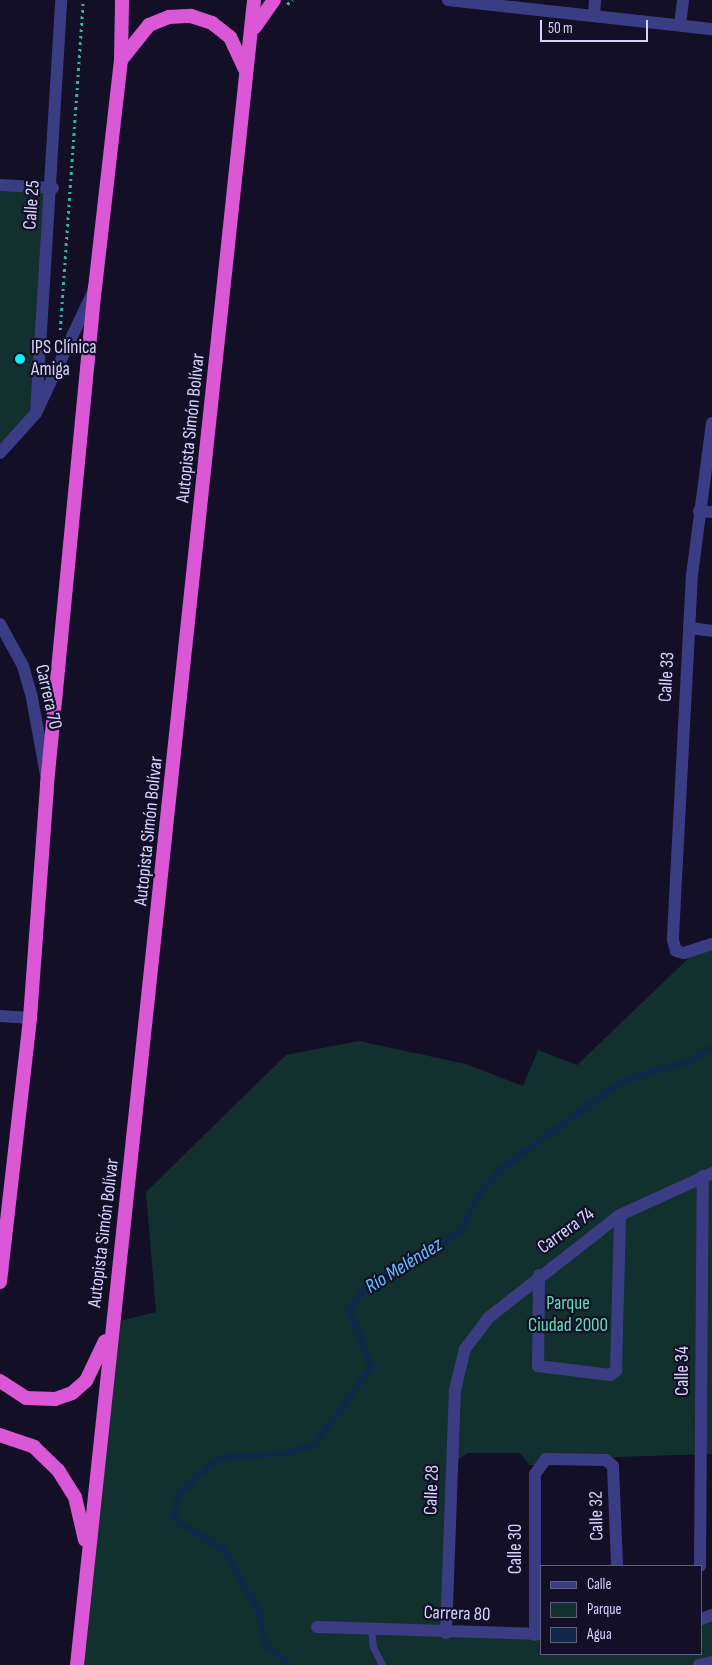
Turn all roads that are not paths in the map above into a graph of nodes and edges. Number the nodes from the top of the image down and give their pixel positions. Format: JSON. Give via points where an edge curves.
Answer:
{"nodes":[{"id":1,"x":61,"y":0,"type":"edge"},
{"id":2,"x":122,"y":0,"type":"edge"},
{"id":3,"x":254,"y":0,"type":"edge"},
{"id":4,"x":274,"y":0,"type":"edge"},
{"id":5,"x":448,"y":0,"type":"edge"},
{"id":6,"x":595,"y":0,"type":"edge"},
{"id":7,"x":683,"y":0,"type":"edge"},
{"id":8,"x":594,"y":15,"type":"junction"},
{"id":9,"x":680,"y":25,"type":"junction"},
{"id":10,"x":712,"y":29,"type":"edge"},
{"id":11,"x":251,"y":34,"type":"junction"},
{"id":12,"x":121,"y":60,"type":"junction"},
{"id":13,"x":247,"y":77,"type":"junction"},
{"id":14,"x":0,"y":185,"type":"edge"},
{"id":15,"x":53,"y":188,"type":"junction"},
{"id":16,"x":95,"y":288,"type":"junction"},
{"id":17,"x":36,"y":413,"type":"junction"},
{"id":18,"x":712,"y":423,"type":"edge"},
{"id":19,"x":0,"y":453,"type":"edge"},
{"id":20,"x":706,"y":512,"type":"edge"},
{"id":21,"x":0,"y":624,"type":"edge"},
{"id":22,"x":689,"y":628,"type":"junction"},
{"id":23,"x":712,"y":630,"type":"edge"},
{"id":24,"x":47,"y":784,"type":"junction"},
{"id":25,"x":712,"y":944,"type":"edge"},
{"id":26,"x":0,"y":1016,"type":"edge"},
{"id":27,"x":30,"y":1018,"type":"junction"},
{"id":28,"x":707,"y":1175,"type":"edge"},
{"id":29,"x":620,"y":1215,"type":"junction"},
{"id":30,"x":539,"y":1275,"type":"junction"},
{"id":31,"x":0,"y":1282,"type":"edge"},
{"id":32,"x":112,"y":1323,"type":"junction"},
{"id":33,"x":465,"y":1350,"type":"joint"},
{"id":34,"x":0,"y":1381,"type":"edge"},
{"id":35,"x":0,"y":1436,"type":"edge"},
{"id":36,"x":613,"y":1466,"type":"joint"},
{"id":37,"x":88,"y":1553,"type":"junction"},
{"id":38,"x":616,"y":1565,"type":"edge"},
{"id":39,"x":700,"y":1565,"type":"edge"},
{"id":40,"x":317,"y":1627,"type":"dead end"},
{"id":41,"x":371,"y":1629,"type":"junction"},
{"id":42,"x":446,"y":1633,"type":"junction"},
{"id":43,"x":538,"y":1634,"type":"edge"},
{"id":44,"x":712,"y":1662,"type":"edge"},
{"id":45,"x":77,"y":1665,"type":"edge"},
{"id":46,"x":382,"y":1665,"type":"edge"},
{"id":47,"x":699,"y":1665,"type":"edge"}],
"edges":[{"from":1,"to":15,"type":"street","name":"Calle 25"},
{"from":2,"to":12,"type":"highway"},
{"from":3,"to":11,"type":"highway","name":"Autopista Simón Bolívar"},
{"from":4,"to":11,"type":"highway","via":[[261,13]]},
{"from":5,"to":8,"type":"street"},
{"from":6,"to":8,"type":"street"},
{"from":7,"to":9,"type":"street"},
{"from":8,"to":9,"type":"street"},
{"from":9,"to":10,"type":"street"},
{"from":11,"to":13,"type":"highway","name":"Autopista Simón Bolívar"},
{"from":12,"to":13,"type":"highway","via":[[148,25],[169,17],[191,16],[212,23],[230,37],[241,55]]},
{"from":12,"to":16,"type":"highway"},
{"from":13,"to":32,"type":"highway","name":"Autopista Simón Bolívar"},
{"from":14,"to":15,"type":"street"},
{"from":15,"to":17,"type":"street","name":"Calle 25"},
{"from":16,"to":17,"type":"street"},
{"from":16,"to":24,"type":"highway"},
{"from":17,"to":19,"type":"street"},
{"from":18,"to":20,"type":"street","name":"Calle 33"},
{"from":20,"to":22,"type":"street","name":"Calle 33"},
{"from":21,"to":24,"type":"street","name":"Carrera 70","via":[[23,666]]},
{"from":22,"to":23,"type":"street"},
{"from":22,"to":25,"type":"street","name":"Calle 33","via":[[673,935],[676,951],[696,951]]},
{"from":24,"to":27,"type":"highway"},
{"from":26,"to":27,"type":"street"},
{"from":27,"to":31,"type":"highway"},
{"from":28,"to":29,"type":"street","name":"Carrera 74"},
{"from":28,"to":39,"type":"street","name":"Calle 34"},
{"from":29,"to":30,"type":"street","name":"Carrera 74"},
{"from":29,"to":30,"type":"street","via":[[616,1370],[610,1375],[538,1366]]},
{"from":30,"to":33,"type":"street","name":"Carrera 74","via":[[488,1318]]},
{"from":32,"to":34,"type":"highway","via":[[96,1365],[72,1393],[55,1399],[35,1400],[17,1394]]},
{"from":32,"to":37,"type":"highway","name":"Autopista Simón Bolívar"},
{"from":33,"to":42,"type":"street","name":"Calle 28","via":[[455,1390]]},
{"from":35,"to":37,"type":"highway","via":[[34,1447],[63,1476],[79,1510]]},
{"from":36,"to":38,"type":"street","name":"Calle 32"},
{"from":36,"to":43,"type":"street","name":"Calle 30","via":[[606,1460],[546,1459],[539,1465],[535,1474]]},
{"from":37,"to":45,"type":"highway","name":"Autopista Simón Bolívar"},
{"from":40,"to":41,"type":"street","name":"Carrera 80"},
{"from":41,"to":42,"type":"street","name":"Carrera 80"},
{"from":41,"to":46,"type":"lane","via":[[373,1647]]},
{"from":42,"to":43,"type":"street","name":"Carrera 80"},
{"from":44,"to":47,"type":"street"}]}
